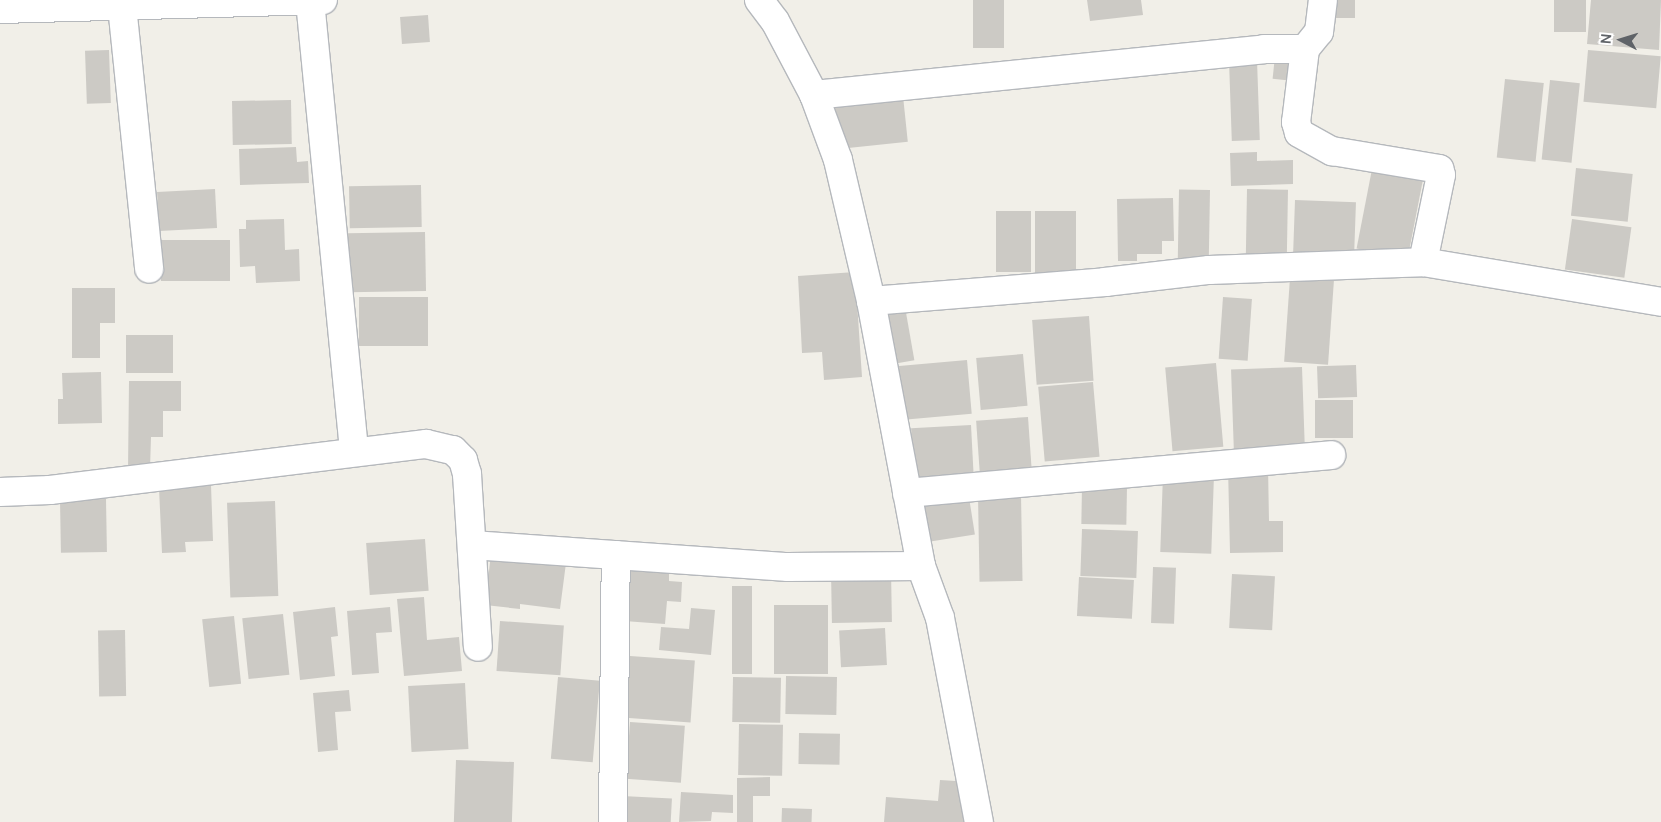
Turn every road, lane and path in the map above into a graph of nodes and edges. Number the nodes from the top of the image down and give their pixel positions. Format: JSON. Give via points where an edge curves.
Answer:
{"nodes":[{"id":1,"x":759,"y":0,"type":"edge"},
{"id":2,"x":1324,"y":0,"type":"edge"},
{"id":3,"x":316,"y":1,"type":"edge"},
{"id":4,"x":122,"y":6,"type":"junction"},
{"id":5,"x":0,"y":9,"type":"edge"},
{"id":6,"x":1305,"y":49,"type":"junction"},
{"id":7,"x":814,"y":95,"type":"junction"},
{"id":8,"x":1423,"y":262,"type":"junction"},
{"id":9,"x":149,"y":269,"type":"dead end"},
{"id":10,"x":871,"y":301,"type":"junction"},
{"id":11,"x":1661,"y":302,"type":"edge"},
{"id":12,"x":354,"y":452,"type":"junction"},
{"id":13,"x":1331,"y":455,"type":"dead end"},
{"id":14,"x":0,"y":492,"type":"edge"},
{"id":15,"x":908,"y":494,"type":"junction"},
{"id":16,"x":472,"y":545,"type":"junction"},
{"id":17,"x":616,"y":555,"type":"junction"},
{"id":18,"x":921,"y":566,"type":"junction"},
{"id":19,"x":478,"y":647,"type":"dead end"},
{"id":20,"x":613,"y":822,"type":"edge"},
{"id":21,"x":979,"y":822,"type":"edge"}],
"edges":[{"from":1,"to":7,"type":"street"},
{"from":2,"to":6,"type":"street","via":[[1319,32]]},
{"from":3,"to":4,"type":"street"},
{"from":3,"to":12,"type":"street"},
{"from":4,"to":5,"type":"street"},
{"from":4,"to":9,"type":"street"},
{"from":6,"to":7,"type":"street","via":[[1264,49]]},
{"from":6,"to":8,"type":"street","via":[[1296,122],[1298,133],[1332,151],[1439,169],[1441,175]]},
{"from":7,"to":10,"type":"street","via":[[838,160]]},
{"from":8,"to":10,"type":"street","via":[[1209,270]]},
{"from":8,"to":11,"type":"street"},
{"from":10,"to":15,"type":"street"},
{"from":12,"to":14,"type":"street","via":[[50,490]]},
{"from":12,"to":16,"type":"street","via":[[426,444],[453,450],[463,460],[467,474]]},
{"from":13,"to":15,"type":"street"},
{"from":15,"to":18,"type":"street"},
{"from":16,"to":17,"type":"street"},
{"from":16,"to":19,"type":"street"},
{"from":17,"to":18,"type":"street","via":[[788,567]]},
{"from":17,"to":20,"type":"street"},
{"from":18,"to":21,"type":"street","via":[[940,618]]}]}
